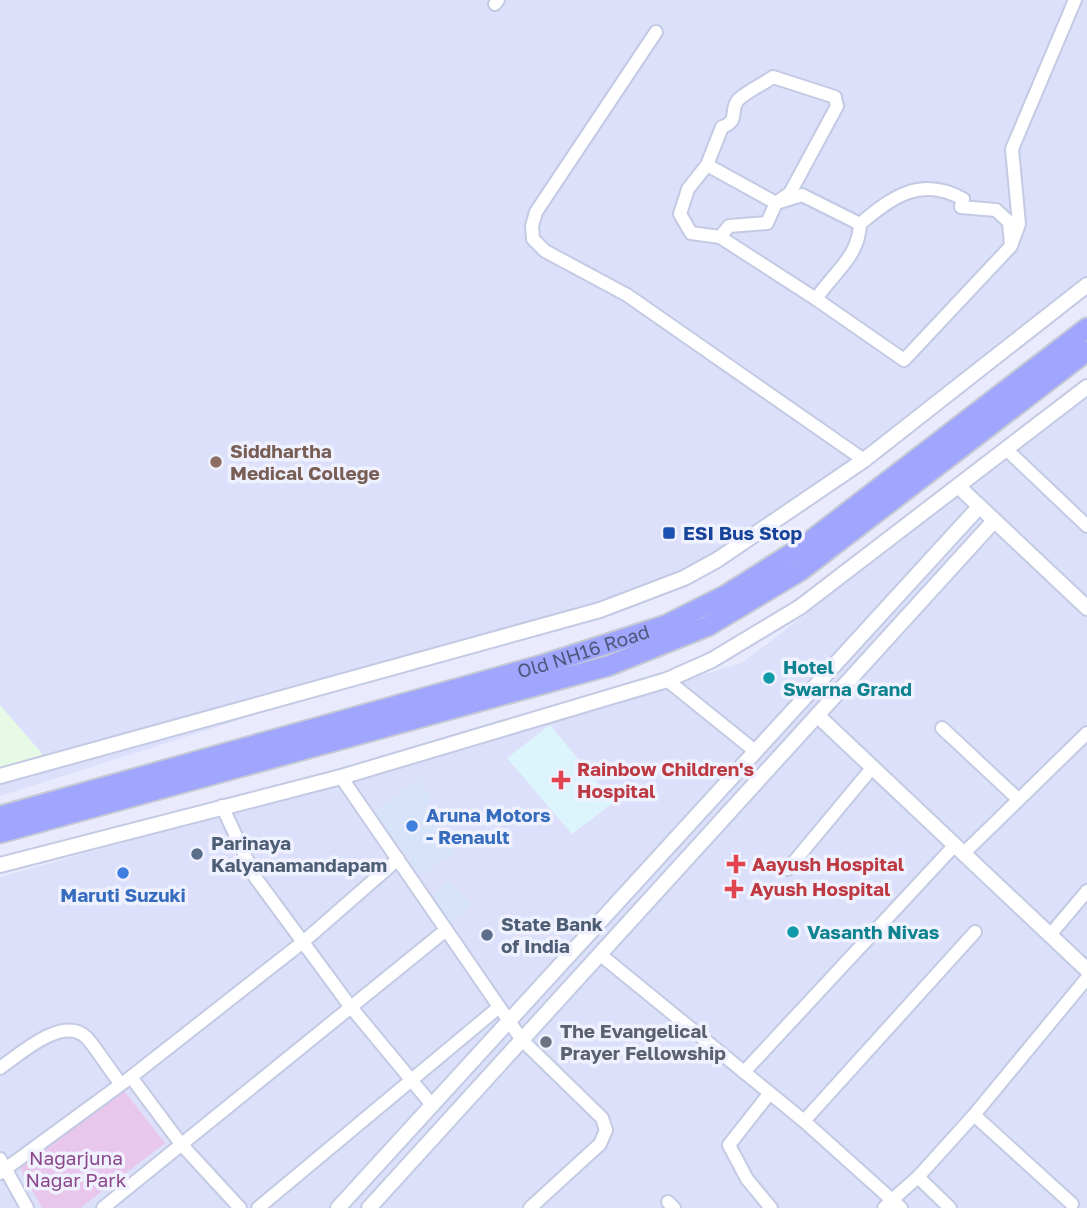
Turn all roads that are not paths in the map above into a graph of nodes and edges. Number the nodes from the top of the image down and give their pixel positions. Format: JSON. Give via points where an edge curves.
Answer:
{"nodes":[{"id":1,"x":1078,"y":0,"type":"edge"},
{"id":2,"x":1087,"y":2,"type":"edge"},
{"id":3,"x":656,"y":32,"type":"dead end"},
{"id":4,"x":707,"y":165,"type":"junction"},
{"id":5,"x":776,"y":203,"type":"junction"},
{"id":6,"x":860,"y":224,"type":"junction"},
{"id":7,"x":720,"y":237,"type":"junction"},
{"id":8,"x":1011,"y":246,"type":"junction"},
{"id":9,"x":1087,"y":285,"type":"edge"},
{"id":10,"x":816,"y":299,"type":"junction"},
{"id":11,"x":1087,"y":328,"type":"edge"},
{"id":12,"x":1087,"y":351,"type":"edge"},
{"id":13,"x":1087,"y":387,"type":"edge"},
{"id":14,"x":1006,"y":449,"type":"junction"},
{"id":15,"x":864,"y":460,"type":"junction"},
{"id":16,"x":958,"y":486,"type":"junction"},
{"id":17,"x":978,"y":508,"type":"junction"},
{"id":18,"x":993,"y":522,"type":"junction"},
{"id":19,"x":1087,"y":526,"type":"edge"},
{"id":20,"x":1087,"y":608,"type":"edge"},
{"id":21,"x":667,"y":680,"type":"junction"},
{"id":22,"x":817,"y":715,"type":"junction"},
{"id":23,"x":942,"y":728,"type":"dead end"},
{"id":24,"x":1087,"y":733,"type":"edge"},
{"id":25,"x":755,"y":751,"type":"junction"},
{"id":26,"x":744,"y":763,"type":"junction"},
{"id":27,"x":872,"y":768,"type":"junction"},
{"id":28,"x":0,"y":776,"type":"edge"},
{"id":29,"x":341,"y":776,"type":"junction"},
{"id":30,"x":760,"y":778,"type":"junction"},
{"id":31,"x":1018,"y":799,"type":"junction"},
{"id":32,"x":222,"y":806,"type":"junction"},
{"id":33,"x":0,"y":816,"type":"edge"},
{"id":34,"x":0,"y":833,"type":"edge"},
{"id":35,"x":959,"y":850,"type":"junction"},
{"id":36,"x":398,"y":859,"type":"junction"},
{"id":37,"x":0,"y":865,"type":"edge"},
{"id":38,"x":788,"y":869,"type":"dead end"},
{"id":39,"x":1087,"y":891,"type":"edge"},
{"id":40,"x":446,"y":929,"type":"junction"},
{"id":41,"x":975,"y":932,"type":"dead end"},
{"id":42,"x":1050,"y":935,"type":"junction"},
{"id":43,"x":303,"y":942,"type":"junction"},
{"id":44,"x":601,"y":956,"type":"junction"},
{"id":45,"x":1087,"y":976,"type":"edge"},
{"id":46,"x":350,"y":1006,"type":"junction"},
{"id":47,"x":499,"y":1007,"type":"junction"},
{"id":48,"x":509,"y":1022,"type":"junction"},
{"id":49,"x":522,"y":1040,"type":"junction"},
{"id":50,"x":0,"y":1068,"type":"edge"},
{"id":51,"x":744,"y":1072,"type":"junction"},
{"id":52,"x":126,"y":1080,"type":"junction"},
{"id":53,"x":411,"y":1083,"type":"junction"},
{"id":54,"x":769,"y":1094,"type":"junction"},
{"id":55,"x":432,"y":1105,"type":"junction"},
{"id":56,"x":974,"y":1115,"type":"junction"},
{"id":57,"x":804,"y":1121,"type":"junction"},
{"id":58,"x":181,"y":1144,"type":"junction"},
{"id":59,"x":2,"y":1167,"type":"edge"},
{"id":60,"x":918,"y":1177,"type":"junction"},
{"id":61,"x":1072,"y":1204,"type":"dead end"},
{"id":62,"x":893,"y":1205,"type":"edge"},
{"id":63,"x":27,"y":1208,"type":"edge"},
{"id":64,"x":103,"y":1208,"type":"edge"},
{"id":65,"x":240,"y":1208,"type":"edge"},
{"id":66,"x":258,"y":1208,"type":"edge"},
{"id":67,"x":338,"y":1208,"type":"edge"},
{"id":68,"x":369,"y":1208,"type":"edge"},
{"id":69,"x":530,"y":1208,"type":"edge"},
{"id":70,"x":771,"y":1208,"type":"edge"},
{"id":71,"x":950,"y":1208,"type":"edge"}],
"edges":[{"from":1,"to":2,"type":"street"},
{"from":1,"to":8,"type":"street","via":[[1012,149],[1019,224]]},
{"from":3,"to":15,"type":"street","via":[[536,212],[533,239],[573,268],[627,295]]},
{"from":4,"to":5,"type":"street"},
{"from":4,"to":5,"type":"street","via":[[722,127],[736,116],[740,97],[773,77],[835,97],[837,106],[790,193]]},
{"from":4,"to":7,"type":"street","via":[[688,189],[680,214],[691,233]]},
{"from":5,"to":6,"type":"street","via":[[802,195]]},
{"from":5,"to":7,"type":"street","via":[[767,223],[729,226]]},
{"from":6,"to":8,"type":"street","via":[[898,195],[931,187],[963,199],[961,208],[996,210],[1009,222]]},
{"from":6,"to":10,"type":"street","via":[[860,240],[846,265],[828,280]]},
{"from":7,"to":10,"type":"street"},
{"from":8,"to":10,"type":"street","via":[[905,360]]},
{"from":9,"to":15,"type":"street"},
{"from":11,"to":33,"type":"main road","name":"Old NH16 Road","via":[[805,545],[726,595],[666,625],[542,666]]},
{"from":12,"to":34,"type":"main road","name":"Old NH16 Road","via":[[800,571],[708,626],[608,666]]},
{"from":13,"to":14,"type":"street"},
{"from":14,"to":16,"type":"street"},
{"from":14,"to":19,"type":"street"},
{"from":15,"to":28,"type":"street","via":[[717,560],[612,606]]},
{"from":16,"to":17,"type":"street"},
{"from":16,"to":21,"type":"street","via":[[800,607],[712,660]]},
{"from":17,"to":18,"type":"street"},
{"from":17,"to":25,"type":"street"},
{"from":18,"to":20,"type":"street"},
{"from":18,"to":22,"type":"street"},
{"from":21,"to":25,"type":"street"},
{"from":21,"to":29,"type":"street"},
{"from":22,"to":27,"type":"street"},
{"from":22,"to":30,"type":"street"},
{"from":23,"to":31,"type":"street"},
{"from":24,"to":31,"type":"street"},
{"from":25,"to":26,"type":"street"},
{"from":26,"to":30,"type":"street"},
{"from":26,"to":48,"type":"street"},
{"from":27,"to":35,"type":"street"},
{"from":27,"to":38,"type":"street"},
{"from":29,"to":32,"type":"street"},
{"from":29,"to":36,"type":"street"},
{"from":30,"to":44,"type":"street"},
{"from":31,"to":35,"type":"street"},
{"from":32,"to":37,"type":"street"},
{"from":32,"to":43,"type":"street","via":[[255,877]]},
{"from":35,"to":42,"type":"street"},
{"from":35,"to":51,"type":"street"},
{"from":36,"to":40,"type":"street"},
{"from":36,"to":43,"type":"street"},
{"from":39,"to":42,"type":"street"},
{"from":40,"to":46,"type":"street"},
{"from":40,"to":47,"type":"street"},
{"from":41,"to":57,"type":"street"},
{"from":42,"to":45,"type":"street"},
{"from":43,"to":46,"type":"street"},
{"from":43,"to":52,"type":"street"},
{"from":44,"to":49,"type":"street"},
{"from":44,"to":51,"type":"street"},
{"from":45,"to":56,"type":"street"},
{"from":46,"to":53,"type":"street"},
{"from":46,"to":58,"type":"street"},
{"from":47,"to":48,"type":"street"},
{"from":47,"to":53,"type":"street"},
{"from":48,"to":49,"type":"street"},
{"from":48,"to":55,"type":"street"},
{"from":49,"to":68,"type":"street"},
{"from":49,"to":69,"type":"street","via":[[602,1118],[606,1130],[600,1144]]},
{"from":50,"to":52,"type":"street","via":[[49,1036],[69,1030],[86,1037]]},
{"from":51,"to":54,"type":"street"},
{"from":52,"to":58,"type":"street"},
{"from":52,"to":59,"type":"street"},
{"from":53,"to":55,"type":"street"},
{"from":53,"to":66,"type":"street"},
{"from":54,"to":57,"type":"street"},
{"from":54,"to":70,"type":"street","via":[[729,1145],[747,1179]]},
{"from":55,"to":67,"type":"street"},
{"from":56,"to":60,"type":"street"},
{"from":56,"to":61,"type":"street"},
{"from":57,"to":62,"type":"street"},
{"from":58,"to":64,"type":"street"},
{"from":58,"to":65,"type":"street"},
{"from":59,"to":63,"type":"street"},
{"from":60,"to":62,"type":"street"},
{"from":60,"to":71,"type":"street"}]}
